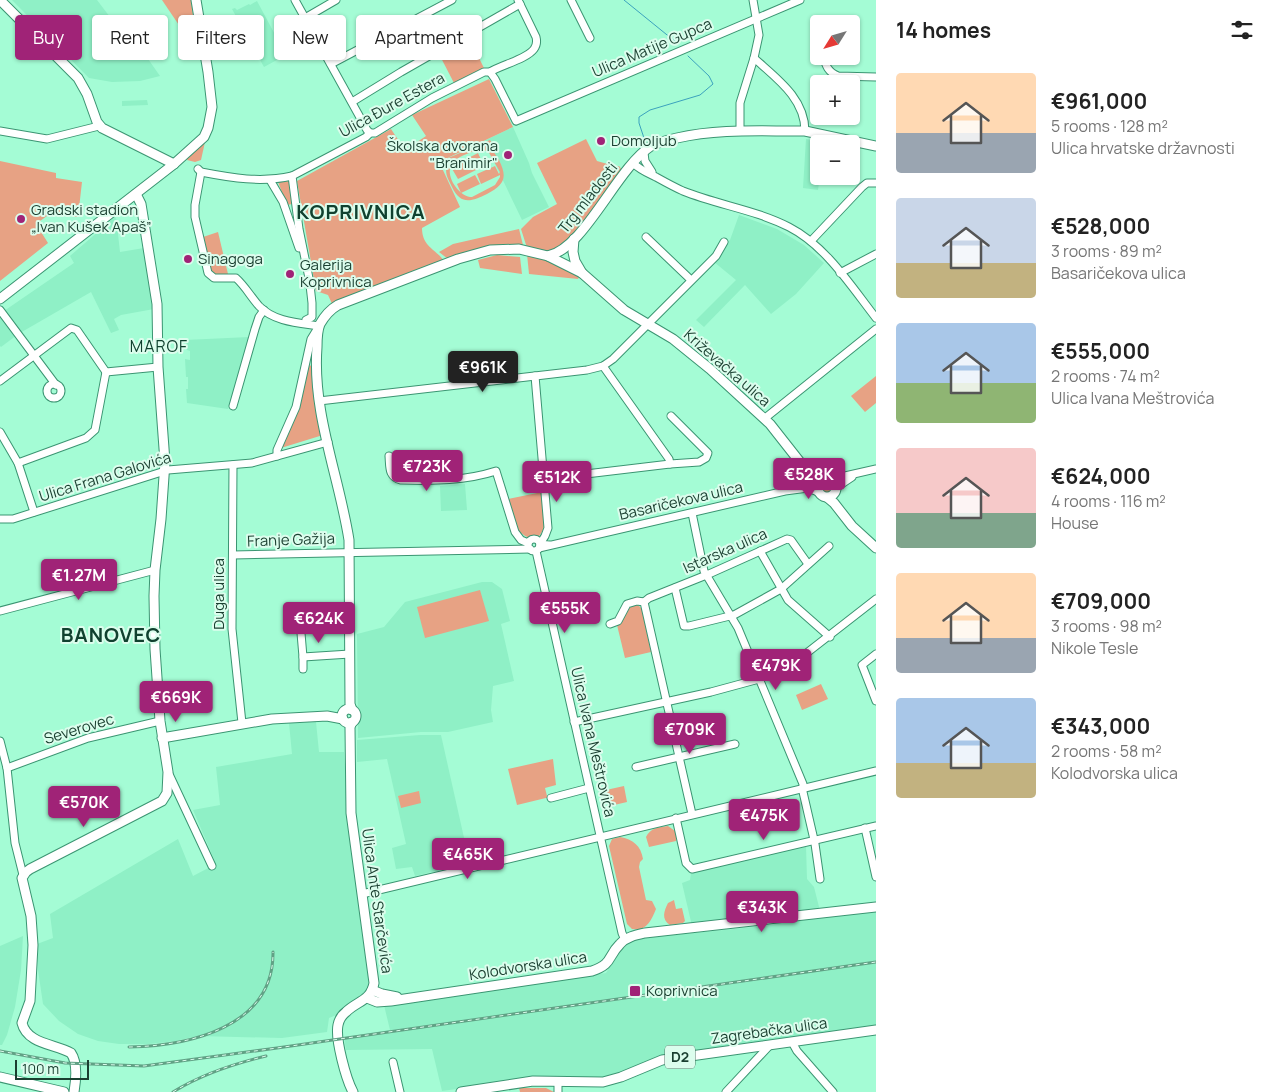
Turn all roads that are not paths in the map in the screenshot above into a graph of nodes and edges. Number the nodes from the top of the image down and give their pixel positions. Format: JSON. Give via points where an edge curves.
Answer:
{"nodes":[{"id":1,"x":0,"y":0,"type":"edge"},
{"id":2,"x":295,"y":0,"type":"edge"},
{"id":3,"x":336,"y":0,"type":"edge"},
{"id":4,"x":452,"y":0,"type":"edge"},
{"id":5,"x":571,"y":0,"type":"edge"},
{"id":6,"x":754,"y":0,"type":"edge"},
{"id":7,"x":800,"y":0,"type":"edge"},
{"id":8,"x":197,"y":2,"type":"edge"},
{"id":9,"x":519,"y":2,"type":"edge"},
{"id":10,"x":303,"y":15,"type":"edge"},
{"id":11,"x":310,"y":15,"type":"edge"},
{"id":12,"x":757,"y":18,"type":"junction"},
{"id":13,"x":590,"y":38,"type":"dead end"},
{"id":14,"x":754,"y":58,"type":"junction"},
{"id":15,"x":329,"y":60,"type":"edge"},
{"id":16,"x":331,"y":64,"type":"junction"},
{"id":17,"x":826,"y":65,"type":"edge"},
{"id":18,"x":490,"y":72,"type":"junction"},
{"id":19,"x":876,"y":78,"type":"edge"},
{"id":20,"x":352,"y":102,"type":"junction"},
{"id":21,"x":99,"y":126,"type":"junction"},
{"id":22,"x":0,"y":131,"type":"edge"},
{"id":23,"x":740,"y":131,"type":"junction"},
{"id":24,"x":805,"y":131,"type":"junction"},
{"id":25,"x":370,"y":133,"type":"junction"},
{"id":26,"x":876,"y":146,"type":"edge"},
{"id":27,"x":644,"y":153,"type":"junction"},
{"id":28,"x":635,"y":162,"type":"junction"},
{"id":29,"x":174,"y":164,"type":"junction"},
{"id":30,"x":654,"y":174,"type":"junction"},
{"id":31,"x":292,"y":176,"type":"junction"},
{"id":32,"x":270,"y":180,"type":"junction"},
{"id":33,"x":876,"y":183,"type":"edge"},
{"id":34,"x":136,"y":194,"type":"junction"},
{"id":35,"x":646,"y":236,"type":"dead end"},
{"id":36,"x":574,"y":239,"type":"junction"},
{"id":37,"x":811,"y":241,"type":"junction"},
{"id":38,"x":724,"y":242,"type":"dead end"},
{"id":39,"x":876,"y":254,"type":"edge"},
{"id":40,"x":548,"y":256,"type":"junction"},
{"id":41,"x":582,"y":273,"type":"junction"},
{"id":42,"x":840,"y":274,"type":"junction"},
{"id":43,"x":692,"y":280,"type":"junction"},
{"id":44,"x":311,"y":288,"type":"junction"},
{"id":45,"x":0,"y":299,"type":"edge"},
{"id":46,"x":0,"y":310,"type":"edge"},
{"id":47,"x":264,"y":310,"type":"junction"},
{"id":48,"x":876,"y":318,"type":"edge"},
{"id":49,"x":306,"y":320,"type":"dead end"},
{"id":50,"x":648,"y":324,"type":"junction"},
{"id":51,"x":319,"y":326,"type":"junction"},
{"id":52,"x":876,"y":329,"type":"edge"},
{"id":53,"x":34,"y":356,"type":"junction"},
{"id":54,"x":316,"y":364,"type":"junction"},
{"id":55,"x":306,"y":365,"type":"junction"},
{"id":56,"x":603,"y":366,"type":"junction"},
{"id":57,"x":158,"y":367,"type":"junction"},
{"id":58,"x":106,"y":372,"type":"junction"},
{"id":59,"x":535,"y":376,"type":"junction"},
{"id":60,"x":0,"y":381,"type":"edge"},
{"id":61,"x":56,"y":385,"type":"dead end"},
{"id":62,"x":319,"y":401,"type":"junction"},
{"id":63,"x":233,"y":406,"type":"dead end"},
{"id":64,"x":670,"y":416,"type":"dead end"},
{"id":65,"x":764,"y":419,"type":"junction"},
{"id":66,"x":0,"y":432,"type":"edge"},
{"id":67,"x":328,"y":442,"type":"junction"},
{"id":68,"x":277,"y":456,"type":"junction"},
{"id":69,"x":389,"y":456,"type":"dead end"},
{"id":70,"x":800,"y":460,"type":"junction"},
{"id":71,"x":18,"y":463,"type":"junction"},
{"id":72,"x":670,"y":464,"type":"junction"},
{"id":73,"x":233,"y":465,"type":"junction"},
{"id":74,"x":876,"y":469,"type":"edge"},
{"id":75,"x":165,"y":471,"type":"junction"},
{"id":76,"x":544,"y":479,"type":"junction"},
{"id":77,"x":801,"y":485,"type":"junction"},
{"id":78,"x":820,"y":485,"type":"junction"},
{"id":79,"x":833,"y":490,"type":"junction"},
{"id":80,"x":785,"y":491,"type":"junction"},
{"id":81,"x":34,"y":512,"type":"junction"},
{"id":82,"x":692,"y":513,"type":"junction"},
{"id":83,"x":0,"y":519,"type":"edge"},
{"id":84,"x":548,"y":528,"type":"junction"},
{"id":85,"x":516,"y":534,"type":"junction"},
{"id":86,"x":556,"y":544,"type":"junction"},
{"id":87,"x":533,"y":545,"type":"junction"},
{"id":88,"x":829,"y":546,"type":"dead end"},
{"id":89,"x":876,"y":548,"type":"edge"},
{"id":90,"x":509,"y":549,"type":"junction"},
{"id":91,"x":760,"y":551,"type":"junction"},
{"id":92,"x":350,"y":552,"type":"junction"},
{"id":93,"x":233,"y":555,"type":"junction"},
{"id":94,"x":808,"y":564,"type":"junction"},
{"id":95,"x":154,"y":570,"type":"junction"},
{"id":96,"x":706,"y":575,"type":"junction"},
{"id":97,"x":675,"y":588,"type":"junction"},
{"id":98,"x":781,"y":589,"type":"junction"},
{"id":99,"x":876,"y":599,"type":"edge"},
{"id":100,"x":644,"y":602,"type":"junction"},
{"id":101,"x":0,"y":611,"type":"edge"},
{"id":102,"x":730,"y":616,"type":"junction"},
{"id":103,"x":300,"y":621,"type":"dead end"},
{"id":104,"x":610,"y":624,"type":"dead end"},
{"id":105,"x":830,"y":636,"type":"junction"},
{"id":106,"x":350,"y":654,"type":"junction"},
{"id":107,"x":876,"y":654,"type":"edge"},
{"id":108,"x":303,"y":657,"type":"junction"},
{"id":109,"x":303,"y":669,"type":"dead end"},
{"id":110,"x":759,"y":679,"type":"junction"},
{"id":111,"x":667,"y":701,"type":"junction"},
{"id":112,"x":876,"y":701,"type":"edge"},
{"id":113,"x":347,"y":716,"type":"junction"},
{"id":114,"x":160,"y":721,"type":"junction"},
{"id":115,"x":574,"y":722,"type":"junction"},
{"id":116,"x":242,"y":724,"type":"junction"},
{"id":117,"x":162,"y":738,"type":"junction"},
{"id":118,"x":0,"y":742,"type":"edge"},
{"id":119,"x":735,"y":744,"type":"dead end"},
{"id":120,"x":680,"y":757,"type":"junction"},
{"id":121,"x":636,"y":767,"type":"dead end"},
{"id":122,"x":7,"y":768,"type":"junction"},
{"id":123,"x":876,"y":771,"type":"edge"},
{"id":124,"x":168,"y":772,"type":"junction"},
{"id":125,"x":589,"y":788,"type":"junction"},
{"id":126,"x":803,"y":788,"type":"junction"},
{"id":127,"x":178,"y":793,"type":"junction"},
{"id":128,"x":550,"y":798,"type":"dead end"},
{"id":129,"x":162,"y":801,"type":"junction"},
{"id":130,"x":692,"y":814,"type":"junction"},
{"id":131,"x":676,"y":818,"type":"junction"},
{"id":132,"x":876,"y":826,"type":"edge"},
{"id":133,"x":864,"y":828,"type":"junction"},
{"id":134,"x":600,"y":837,"type":"junction"},
{"id":135,"x":814,"y":840,"type":"junction"},
{"id":136,"x":212,"y":866,"type":"dead end"},
{"id":137,"x":23,"y":875,"type":"junction"},
{"id":138,"x":876,"y":877,"type":"edge"},
{"id":139,"x":820,"y":879,"type":"dead end"},
{"id":140,"x":362,"y":894,"type":"junction"},
{"id":141,"x":876,"y":907,"type":"edge"},
{"id":142,"x":625,"y":940,"type":"junction"},
{"id":143,"x":372,"y":990,"type":"junction"},
{"id":144,"x":367,"y":998,"type":"junction"},
{"id":145,"x":407,"y":998,"type":"junction"},
{"id":146,"x":876,"y":1030,"type":"edge"},
{"id":147,"x":792,"y":1042,"type":"junction"},
{"id":148,"x":770,"y":1045,"type":"junction"},
{"id":149,"x":750,"y":1048,"type":"junction"},
{"id":150,"x":393,"y":1062,"type":"dead end"},
{"id":151,"x":755,"y":1063,"type":"junction"},
{"id":152,"x":0,"y":1077,"type":"edge"},
{"id":153,"x":558,"y":1081,"type":"junction"},
{"id":154,"x":64,"y":1092,"type":"edge"},
{"id":155,"x":74,"y":1092,"type":"edge"},
{"id":156,"x":353,"y":1092,"type":"edge"},
{"id":157,"x":400,"y":1092,"type":"edge"},
{"id":158,"x":461,"y":1092,"type":"edge"},
{"id":159,"x":558,"y":1092,"type":"edge"},
{"id":160,"x":726,"y":1092,"type":"edge"},
{"id":161,"x":833,"y":1092,"type":"edge"}],
"edges":[{"from":1,"to":21,"type":"main road","via":[[78,78]]},
{"from":2,"to":10,"type":"street"},
{"from":3,"to":11,"type":"street"},
{"from":4,"to":16,"type":"street"},
{"from":5,"to":13,"type":"street"},
{"from":6,"to":12,"type":"street"},
{"from":7,"to":12,"type":"street","name":"Ulica Matije Gupca"},
{"from":8,"to":29,"type":"main road","via":[[210,88],[211,117],[202,139]]},
{"from":9,"to":18,"type":"street","name":"Ulica Đure Estera","via":[[536,37],[534,50]]},
{"from":9,"to":20,"type":"street"},
{"from":12,"to":14,"type":"street","via":[[759,35]]},
{"from":12,"to":18,"type":"street","name":"Ulica Matije Gupca","via":[[516,121]]},
{"from":14,"to":23,"type":"street","via":[[740,103]]},
{"from":14,"to":24,"type":"street","via":[[793,95],[804,116]]},
{"from":15,"to":16,"type":"street"},
{"from":16,"to":20,"type":"street"},
{"from":17,"to":19,"type":"street","via":[[832,74],[838,76]]},
{"from":18,"to":25,"type":"street","name":"Ulica Đure Estera","via":[[452,87]]},
{"from":20,"to":25,"type":"street"},
{"from":21,"to":22,"type":"street","via":[[47,139]]},
{"from":21,"to":29,"type":"main road"},
{"from":23,"to":24,"type":"main road","name":"Trg mladosti"},
{"from":23,"to":27,"type":"main road","name":"Trg mladosti","via":[[668,140]]},
{"from":24,"to":26,"type":"main road","name":"Trg mladosti"},
{"from":25,"to":31,"type":"street","name":"Ulica Đure Estera"},
{"from":27,"to":28,"type":"main road","name":"Trg mladosti"},
{"from":27,"to":30,"type":"street","via":[[644,161]]},
{"from":28,"to":30,"type":"street"},
{"from":28,"to":36,"type":"main road","name":"Trg mladosti"},
{"from":29,"to":34,"type":"main road"},
{"from":30,"to":37,"type":"street","via":[[683,191],[789,227]]},
{"from":31,"to":32,"type":"street","name":"Ulica Đure Estera"},
{"from":31,"to":44,"type":"street"},
{"from":32,"to":44,"type":"street","via":[[283,202]]},
{"from":32,"to":47,"type":"street","name":"Ulica Đure Estera","via":[[247,180],[200,170],[194,204],[208,273],[214,278],[236,278]]},
{"from":33,"to":37,"type":"street","via":[[862,187]]},
{"from":34,"to":45,"type":"main road"},
{"from":34,"to":57,"type":"main road","via":[[141,204],[156,300]]},
{"from":35,"to":43,"type":"street"},
{"from":36,"to":40,"type":"main road","name":"Trg mladosti"},
{"from":36,"to":41,"type":"main road","name":"Križevačka ulica","via":[[575,261]]},
{"from":37,"to":42,"type":"street"},
{"from":38,"to":43,"type":"street","via":[[716,256]]},
{"from":39,"to":42,"type":"street"},
{"from":40,"to":41,"type":"main road","name":"Križevačka ulica"},
{"from":40,"to":51,"type":"main road","via":[[519,249],[490,250],[335,307]]},
{"from":41,"to":50,"type":"main road","name":"Križevačka ulica","via":[[624,310]]},
{"from":42,"to":48,"type":"street"},
{"from":43,"to":50,"type":"street"},
{"from":44,"to":49,"type":"street","via":[[312,317]]},
{"from":46,"to":53,"type":"street"},
{"from":47,"to":51,"type":"street","via":[[287,321]]},
{"from":47,"to":63,"type":"street","via":[[259,317]]},
{"from":50,"to":56,"type":"street"},
{"from":50,"to":65,"type":"main road","name":"Križevačka ulica","via":[[687,349]]},
{"from":51,"to":54,"type":"main road","name":"Ulica Ante Starčevića"},
{"from":51,"to":55,"type":"street","via":[[311,339]]},
{"from":52,"to":65,"type":"street"},
{"from":53,"to":58,"type":"street","via":[[74,328]]},
{"from":53,"to":60,"type":"street"},
{"from":53,"to":61,"type":"street"},
{"from":54,"to":55,"type":"street"},
{"from":54,"to":62,"type":"main road","name":"Ulica Ante Starčevića"},
{"from":55,"to":68,"type":"street","via":[[296,408]]},
{"from":56,"to":59,"type":"street"},
{"from":56,"to":72,"type":"street","via":[[669,458]]},
{"from":57,"to":58,"type":"street"},
{"from":57,"to":75,"type":"main road"},
{"from":58,"to":71,"type":"street","via":[[92,434]]},
{"from":59,"to":62,"type":"street"},
{"from":59,"to":76,"type":"street"},
{"from":62,"to":67,"type":"main road","name":"Ulica Ante Starčevića"},
{"from":64,"to":72,"type":"street","via":[[708,454],[699,462]]},
{"from":65,"to":70,"type":"main road","name":"Križevačka ulica"},
{"from":66,"to":71,"type":"street"},
{"from":67,"to":68,"type":"street","name":"Ulica Frana Galovića"},
{"from":67,"to":92,"type":"main road","name":"Ulica Ante Starčevića","via":[[345,514]]},
{"from":68,"to":73,"type":"street","name":"Ulica Frana Galovića"},
{"from":69,"to":85,"type":"street","via":[[390,475],[401,480],[464,479],[496,471]]},
{"from":70,"to":77,"type":"main road","via":[[805,476]]},
{"from":70,"to":78,"type":"main road","name":"Križevačka ulica"},
{"from":71,"to":81,"type":"street"},
{"from":72,"to":76,"type":"street"},
{"from":73,"to":75,"type":"street","name":"Ulica Frana Galovića"},
{"from":73,"to":93,"type":"street","name":"Duga ulica"},
{"from":74,"to":79,"type":"street","via":[[845,476]]},
{"from":75,"to":81,"type":"street","name":"Ulica Frana Galovića"},
{"from":75,"to":95,"type":"main road"},
{"from":76,"to":84,"type":"street"},
{"from":77,"to":78,"type":"street","name":"Basaričekova ulica"},
{"from":77,"to":80,"type":"street","name":"Basaričekova ulica"},
{"from":78,"to":79,"type":"main road","via":[[829,479]]},
{"from":78,"to":79,"type":"main road","name":"Križevačka ulica","via":[[822,496]]},
{"from":78,"to":80,"type":"street","name":"Basaričekova ulica"},
{"from":79,"to":89,"type":"main road","via":[[834,503],[852,526]]},
{"from":80,"to":82,"type":"street","name":"Basaričekova ulica"},
{"from":81,"to":83,"type":"street","name":"Ulica Frana Galovića","via":[[13,519]]},
{"from":82,"to":86,"type":"street","name":"Basaričekova ulica"},
{"from":82,"to":96,"type":"street"},
{"from":84,"to":86,"type":"street","via":[[550,538]]},
{"from":84,"to":87,"type":"street","via":[[545,536]]},
{"from":85,"to":87,"type":"street"},
{"from":85,"to":90,"type":"street"},
{"from":86,"to":87,"type":"street","name":"Basaričekova ulica"},
{"from":87,"to":90,"type":"street","name":"Basaričekova ulica"},
{"from":87,"to":115,"type":"street","name":"Ulica Ivana Meštrovića"},
{"from":88,"to":94,"type":"street"},
{"from":90,"to":92,"type":"street","name":"Basaričekova ulica"},
{"from":91,"to":94,"type":"street","name":"Istarska ulica","via":[[789,539]]},
{"from":91,"to":96,"type":"street","name":"Istarska ulica"},
{"from":91,"to":98,"type":"street"},
{"from":92,"to":93,"type":"street","name":"Franje Gažija"},
{"from":92,"to":106,"type":"main road","name":"Ulica Ante Starčevića"},
{"from":93,"to":116,"type":"street","name":"Duga ulica","via":[[232,629]]},
{"from":94,"to":98,"type":"street"},
{"from":95,"to":101,"type":"street"},
{"from":95,"to":114,"type":"main road"},
{"from":96,"to":97,"type":"street","name":"Istarska ulica"},
{"from":96,"to":102,"type":"street"},
{"from":97,"to":100,"type":"street","name":"Istarska ulica"},
{"from":97,"to":102,"type":"street","via":[[684,626]]},
{"from":98,"to":102,"type":"street"},
{"from":98,"to":105,"type":"street","via":[[795,607]]},
{"from":99,"to":105,"type":"street"},
{"from":100,"to":104,"type":"street","name":"Istarska ulica","via":[[626,604],[618,620]]},
{"from":100,"to":111,"type":"street"},
{"from":102,"to":110,"type":"street"},
{"from":103,"to":108,"type":"street"},
{"from":105,"to":110,"type":"street","via":[[791,664]]},
{"from":106,"to":108,"type":"street"},
{"from":106,"to":113,"type":"main road","name":"Ulica Ante Starčevića"},
{"from":107,"to":112,"type":"street","via":[[862,665]]},
{"from":108,"to":109,"type":"street"},
{"from":110,"to":111,"type":"street"},
{"from":110,"to":126,"type":"street"},
{"from":111,"to":115,"type":"street"},
{"from":111,"to":120,"type":"street"},
{"from":113,"to":116,"type":"main road","via":[[280,718]]},
{"from":113,"to":140,"type":"main road","name":"Ulica Ante Starčevića","via":[[351,813]]},
{"from":114,"to":117,"type":"main road"},
{"from":114,"to":122,"type":"street","name":"Severovec","via":[[88,738]]},
{"from":115,"to":125,"type":"street","name":"Ulica Ivana Meštrovića"},
{"from":116,"to":117,"type":"main road"},
{"from":117,"to":124,"type":"main road"},
{"from":118,"to":122,"type":"street"},
{"from":119,"to":120,"type":"street"},
{"from":120,"to":121,"type":"street"},
{"from":120,"to":130,"type":"street"},
{"from":122,"to":137,"type":"street","via":[[14,843]]},
{"from":123,"to":126,"type":"street"},
{"from":124,"to":127,"type":"street"},
{"from":124,"to":129,"type":"main road","via":[[167,792]]},
{"from":125,"to":128,"type":"street"},
{"from":125,"to":134,"type":"street","name":"Ulica Ivana Meštrovića"},
{"from":126,"to":130,"type":"street"},
{"from":126,"to":135,"type":"street"},
{"from":127,"to":129,"type":"street"},
{"from":127,"to":136,"type":"street"},
{"from":129,"to":137,"type":"main road"},
{"from":130,"to":131,"type":"street"},
{"from":131,"to":134,"type":"street"},
{"from":131,"to":135,"type":"street","via":[[686,863],[692,869]]},
{"from":132,"to":133,"type":"street"},
{"from":133,"to":135,"type":"street"},
{"from":133,"to":138,"type":"street"},
{"from":134,"to":140,"type":"street"},
{"from":134,"to":142,"type":"street","name":"Ulica Ivana Meštrovića"},
{"from":135,"to":139,"type":"street"},
{"from":137,"to":155,"type":"main road","via":[[33,945],[30,1001],[22,1023],[29,1036],[64,1049],[73,1056]]},
{"from":140,"to":143,"type":"main road","name":"Ulica Ante Starčevića","via":[[374,976]]},
{"from":141,"to":142,"type":"main road","via":[[645,933]]},
{"from":142,"to":145,"type":"main road","name":"Kolodvorska ulica","via":[[608,963],[592,971]]},
{"from":143,"to":144,"type":"main road","name":"Ulica Ante Starčevića"},
{"from":143,"to":145,"type":"main road","name":"Kolodvorska ulica"},
{"from":144,"to":145,"type":"main road","name":"Kolodvorska ulica","via":[[380,1002]]},
{"from":144,"to":156,"type":"main road","name":"Ulica Ante Starčevića","via":[[345,1013],[338,1027],[344,1067]]},
{"from":146,"to":147,"type":"main road","name":"Zagrebačka ulica","number":"D2"},
{"from":147,"to":148,"type":"main road","name":"Zagrebačka ulica","number":"D2"},
{"from":147,"to":161,"type":"street"},
{"from":148,"to":149,"type":"main road","name":"Zagrebačka ulica","number":"D2"},
{"from":148,"to":151,"type":"street"},
{"from":149,"to":151,"type":"street","via":[[756,1054]]},
{"from":149,"to":153,"type":"main road","name":"Zagrebačka ulica","number":"D2","via":[[662,1060],[621,1078],[603,1082]]},
{"from":150,"to":157,"type":"street"},
{"from":151,"to":160,"type":"street"},
{"from":152,"to":154,"type":"main road"},
{"from":153,"to":158,"type":"main road","name":"Zagrebačka ulica","number":"D2","via":[[522,1082]]},
{"from":153,"to":159,"type":"street"}]}
